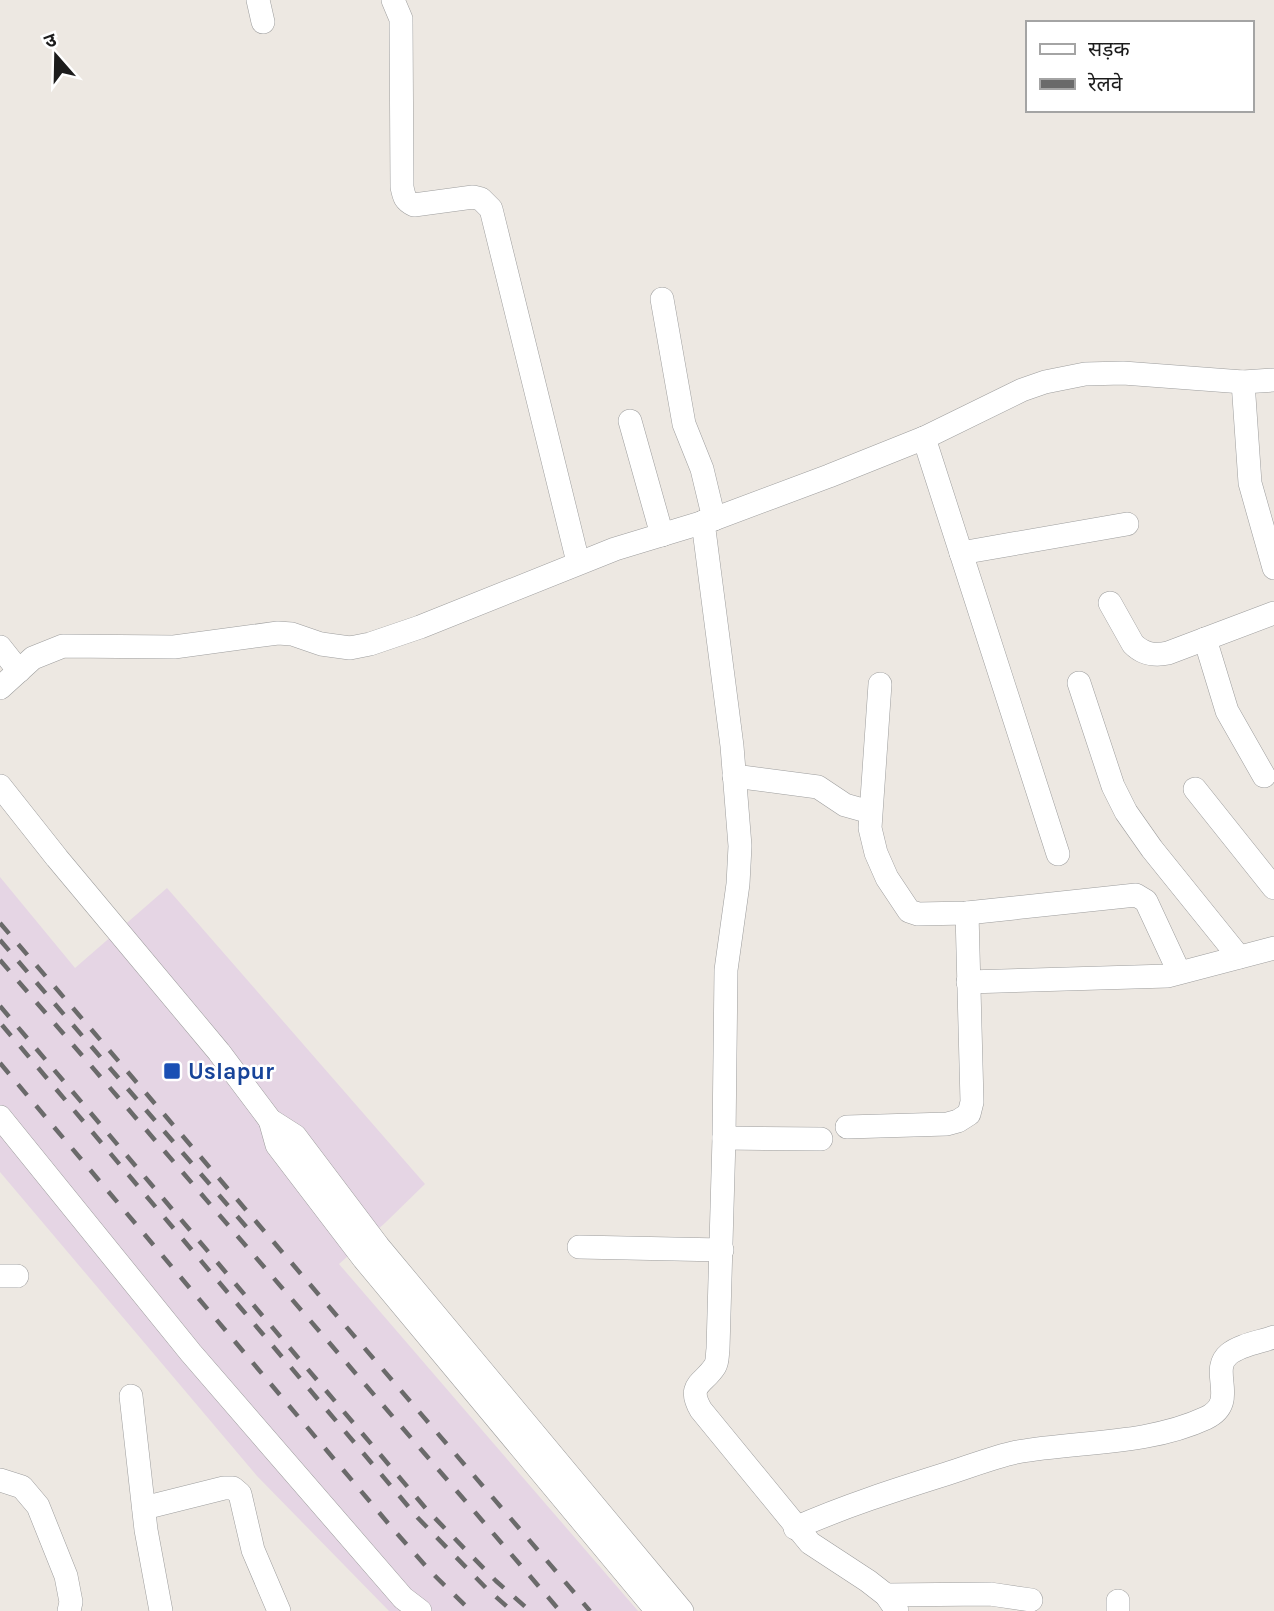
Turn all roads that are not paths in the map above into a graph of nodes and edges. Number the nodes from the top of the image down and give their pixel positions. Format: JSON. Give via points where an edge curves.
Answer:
{"nodes":[{"id":1,"x":393,"y":0,"type":"edge"},
{"id":2,"x":662,"y":299,"type":"dead end"},
{"id":3,"x":1274,"y":380,"type":"edge"},
{"id":4,"x":1243,"y":382,"type":"junction"},
{"id":5,"x":630,"y":421,"type":"dead end"},
{"id":6,"x":924,"y":438,"type":"junction"},
{"id":7,"x":709,"y":520,"type":"junction"},
{"id":8,"x":1127,"y":524,"type":"dead end"},
{"id":9,"x":662,"y":535,"type":"junction"},
{"id":10,"x":961,"y":553,"type":"junction"},
{"id":11,"x":578,"y":562,"type":"junction"},
{"id":12,"x":1274,"y":568,"type":"edge"},
{"id":13,"x":1110,"y":603,"type":"dead end"},
{"id":14,"x":1274,"y":612,"type":"edge"},
{"id":15,"x":1205,"y":639,"type":"junction"},
{"id":16,"x":0,"y":648,"type":"edge"},
{"id":17,"x":26,"y":664,"type":"junction"},
{"id":18,"x":1080,"y":683,"type":"dead end"},
{"id":19,"x":880,"y":684,"type":"dead end"},
{"id":20,"x":0,"y":688,"type":"edge"},
{"id":21,"x":734,"y":776,"type":"junction"},
{"id":22,"x":1264,"y":776,"type":"dead end"},
{"id":23,"x":0,"y":786,"type":"edge"},
{"id":24,"x":1195,"y":789,"type":"dead end"},
{"id":25,"x":870,"y":811,"type":"junction"},
{"id":26,"x":1058,"y":854,"type":"dead end"},
{"id":27,"x":1270,"y":875,"type":"edge"},
{"id":28,"x":967,"y":913,"type":"junction"},
{"id":29,"x":1274,"y":948,"type":"edge"},
{"id":30,"x":1239,"y":957,"type":"junction"},
{"id":31,"x":1179,"y":972,"type":"junction"},
{"id":32,"x":968,"y":982,"type":"junction"},
{"id":33,"x":0,"y":1117,"type":"edge"},
{"id":34,"x":847,"y":1127,"type":"dead end"},
{"id":35,"x":724,"y":1138,"type":"junction"},
{"id":36,"x":821,"y":1139,"type":"dead end"},
{"id":37,"x":579,"y":1247,"type":"dead end"},
{"id":38,"x":722,"y":1250,"type":"junction"},
{"id":39,"x":371,"y":1252,"type":"junction"},
{"id":40,"x":1274,"y":1337,"type":"edge"},
{"id":41,"x":131,"y":1396,"type":"dead end"},
{"id":42,"x":0,"y":1480,"type":"edge"},
{"id":43,"x":144,"y":1508,"type":"junction"},
{"id":44,"x":795,"y":1528,"type":"junction"},
{"id":45,"x":1031,"y":1600,"type":"dead end"},
{"id":46,"x":892,"y":1603,"type":"edge"},
{"id":47,"x":69,"y":1611,"type":"edge"},
{"id":48,"x":161,"y":1611,"type":"edge"},
{"id":49,"x":279,"y":1611,"type":"edge"},
{"id":50,"x":420,"y":1611,"type":"edge"},
{"id":51,"x":657,"y":1611,"type":"edge"},
{"id":52,"x":682,"y":1611,"type":"edge"}],
"edges":[{"from":1,"to":11,"type":"street","via":[[401,19],[404,197],[414,205],[473,197],[491,209]]},
{"from":2,"to":7,"type":"street","via":[[684,424],[702,469]]},
{"from":3,"to":4,"type":"street"},
{"from":4,"to":6,"type":"street","via":[[1085,374],[1022,390]]},
{"from":4,"to":12,"type":"street","via":[[1250,483]]},
{"from":5,"to":9,"type":"street"},
{"from":6,"to":7,"type":"street"},
{"from":6,"to":10,"type":"street"},
{"from":7,"to":9,"type":"street"},
{"from":7,"to":21,"type":"street"},
{"from":8,"to":10,"type":"street"},
{"from":9,"to":11,"type":"street"},
{"from":10,"to":26,"type":"street"},
{"from":11,"to":17,"type":"street","via":[[420,627],[351,648],[278,633],[174,648],[63,646]]},
{"from":13,"to":15,"type":"street","via":[[1133,644],[1146,653],[1160,655]]},
{"from":14,"to":15,"type":"street"},
{"from":15,"to":22,"type":"street","via":[[1227,711]]},
{"from":16,"to":17,"type":"street"},
{"from":17,"to":20,"type":"street"},
{"from":18,"to":30,"type":"street","via":[[1113,786],[1126,812]]},
{"from":19,"to":25,"type":"street"},
{"from":21,"to":25,"type":"street","via":[[818,787],[845,805]]},
{"from":21,"to":35,"type":"street","via":[[740,846],[726,970]]},
{"from":23,"to":39,"type":"street","via":[[270,1120],[295,1136]]},
{"from":24,"to":27,"type":"street"},
{"from":25,"to":28,"type":"street","via":[[876,853],[905,907],[918,914]]},
{"from":28,"to":31,"type":"street","via":[[1140,895]]},
{"from":28,"to":32,"type":"street"},
{"from":29,"to":30,"type":"street"},
{"from":30,"to":31,"type":"street"},
{"from":31,"to":32,"type":"street"},
{"from":32,"to":34,"type":"street","via":[[969,1114],[947,1124]]},
{"from":33,"to":50,"type":"street","via":[[191,1353],[403,1598]]},
{"from":35,"to":36,"type":"street"},
{"from":35,"to":38,"type":"street"},
{"from":37,"to":38,"type":"street"},
{"from":38,"to":44,"type":"street","via":[[717,1362],[696,1386],[697,1402]]},
{"from":39,"to":51,"type":"street"},
{"from":39,"to":52,"type":"street"},
{"from":40,"to":44,"type":"street","via":[[1226,1357],[1223,1403],[1206,1418],[1143,1436],[1005,1455],[858,1502]]},
{"from":41,"to":43,"type":"street"},
{"from":42,"to":47,"type":"street","via":[[22,1487],[38,1506],[66,1576]]},
{"from":43,"to":48,"type":"street"},
{"from":43,"to":49,"type":"street","via":[[224,1488],[237,1491],[245,1507],[253,1550]]},
{"from":44,"to":46,"type":"street"},
{"from":45,"to":46,"type":"street","via":[[990,1594]]}]}
